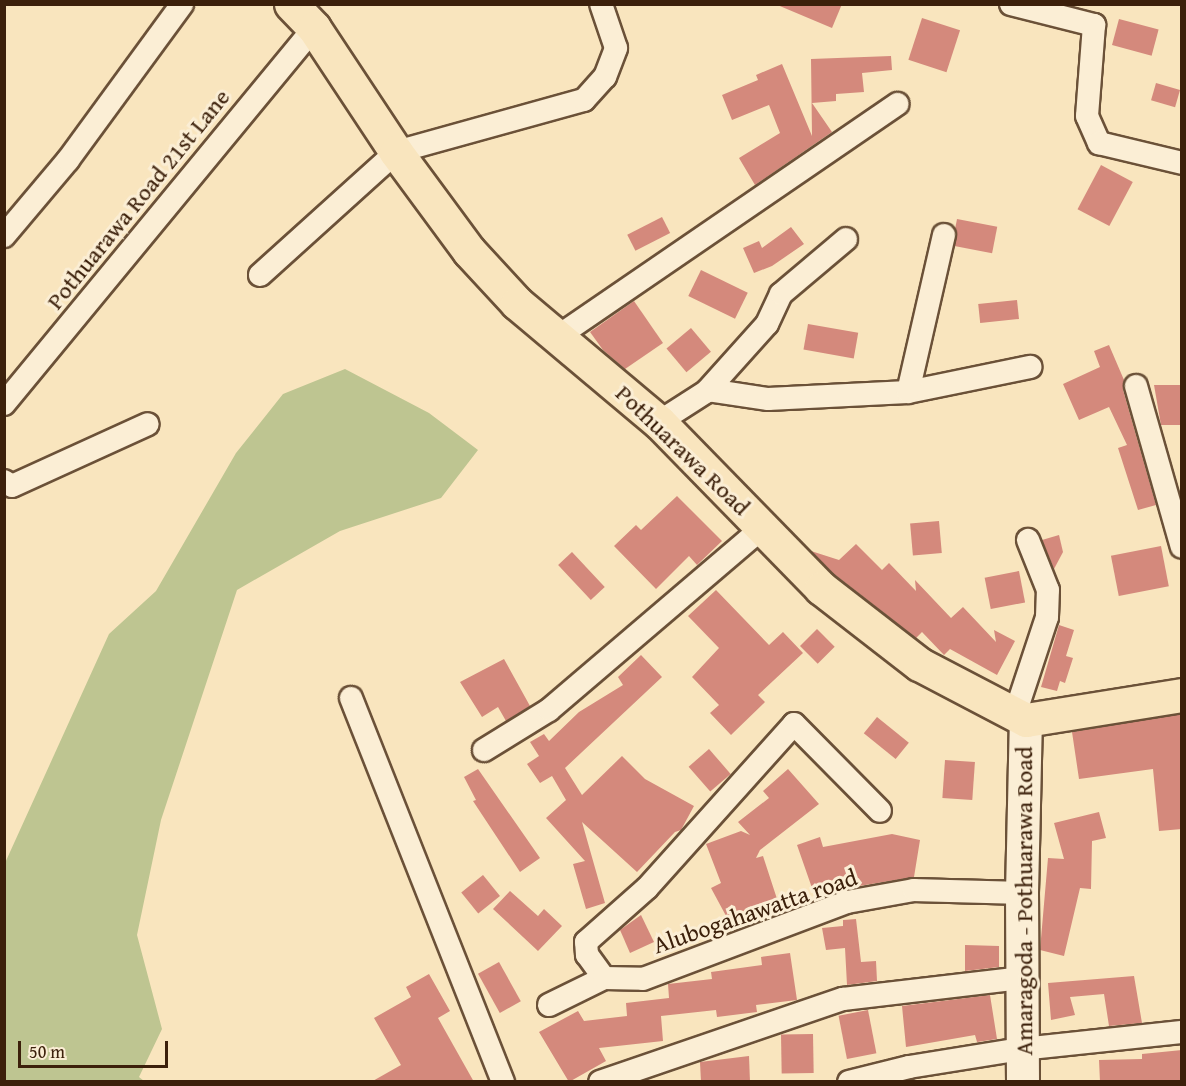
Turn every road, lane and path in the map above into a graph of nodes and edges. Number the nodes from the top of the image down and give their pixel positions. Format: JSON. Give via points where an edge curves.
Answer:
{"nodes":[{"id":1,"x":182,"y":4,"type":"edge"},
{"id":2,"x":291,"y":4,"type":"edge"},
{"id":3,"x":601,"y":4,"type":"edge"},
{"id":4,"x":1011,"y":4,"type":"edge"},
{"id":5,"x":1096,"y":15,"type":"edge"},
{"id":6,"x":314,"y":28,"type":"junction"},
{"id":7,"x":897,"y":104,"type":"dead end"},
{"id":8,"x":396,"y":152,"type":"junction"},
{"id":9,"x":1182,"y":163,"type":"edge"},
{"id":10,"x":944,"y":235,"type":"dead end"},
{"id":11,"x":4,"y":236,"type":"edge"},
{"id":12,"x":846,"y":239,"type":"dead end"},
{"id":13,"x":260,"y":274,"type":"dead end"},
{"id":14,"x":560,"y":335,"type":"junction"},
{"id":15,"x":1030,"y":367,"type":"dead end"},
{"id":16,"x":1136,"y":386,"type":"dead end"},
{"id":17,"x":708,"y":390,"type":"junction"},
{"id":18,"x":908,"y":392,"type":"junction"},
{"id":19,"x":4,"y":404,"type":"edge"},
{"id":20,"x":659,"y":422,"type":"junction"},
{"id":21,"x":148,"y":424,"type":"dead end"},
{"id":22,"x":4,"y":481,"type":"edge"},
{"id":23,"x":762,"y":528,"type":"junction"},
{"id":24,"x":1028,"y":540,"type":"dead end"},
{"id":25,"x":1182,"y":547,"type":"edge"},
{"id":26,"x":1182,"y":695,"type":"edge"},
{"id":27,"x":351,"y":698,"type":"dead end"},
{"id":28,"x":1021,"y":717,"type":"junction"},
{"id":29,"x":484,"y":750,"type":"dead end"},
{"id":30,"x":879,"y":811,"type":"dead end"},
{"id":31,"x":1022,"y":893,"type":"junction"},
{"id":32,"x":604,"y":978,"type":"junction"},
{"id":33,"x":1023,"y":978,"type":"junction"},
{"id":34,"x":549,"y":1005,"type":"dead end"},
{"id":35,"x":1182,"y":1032,"type":"edge"},
{"id":36,"x":1022,"y":1049,"type":"junction"},
{"id":37,"x":503,"y":1082,"type":"edge"},
{"id":38,"x":600,"y":1082,"type":"edge"},
{"id":39,"x":849,"y":1082,"type":"edge"},
{"id":40,"x":1023,"y":1082,"type":"edge"}],
"edges":[{"from":1,"to":11,"type":"street","via":[[68,160]]},
{"from":2,"to":6,"type":"main road","name":"Pothuarawa Road"},
{"from":3,"to":8,"type":"street","via":[[616,48],[605,77],[584,100]]},
{"from":4,"to":5,"type":"street"},
{"from":5,"to":9,"type":"street","via":[[1087,116],[1099,143]]},
{"from":6,"to":8,"type":"main road","name":"Pothuarawa Road"},
{"from":6,"to":19,"type":"street","name":"Pothuarawa Road 21st Lane"},
{"from":7,"to":14,"type":"street"},
{"from":8,"to":13,"type":"street"},
{"from":8,"to":14,"type":"main road","name":"Pothuarawa Road","via":[[468,251],[517,303]]},
{"from":10,"to":18,"type":"street"},
{"from":12,"to":17,"type":"street","via":[[781,294],[767,324]]},
{"from":14,"to":20,"type":"main road","name":"Pothuarawa Road"},
{"from":15,"to":18,"type":"street"},
{"from":16,"to":25,"type":"street"},
{"from":17,"to":18,"type":"street","via":[[768,399]]},
{"from":17,"to":20,"type":"street"},
{"from":20,"to":23,"type":"main road","name":"Pothuarawa Road"},
{"from":21,"to":22,"type":"street","via":[[12,486]]},
{"from":23,"to":28,"type":"main road","name":"Pothuarawa Road","via":[[821,588],[919,664]]},
{"from":23,"to":29,"type":"street","via":[[549,710]]},
{"from":24,"to":28,"type":"street","via":[[1048,590],[1047,617]]},
{"from":26,"to":28,"type":"main road"},
{"from":27,"to":37,"type":"street"},
{"from":28,"to":31,"type":"street","name":"Amaragoda - Pothuarawa Road"},
{"from":30,"to":32,"type":"street","via":[[794,724],[647,888],[586,942],[587,955]]},
{"from":31,"to":32,"type":"street","name":"Alubogahawatta road","via":[[914,890],[847,902],[643,979]]},
{"from":31,"to":33,"type":"street","name":"Amaragoda - Pothuarawa Road"},
{"from":32,"to":34,"type":"street","name":"Alubogahawatta road"},
{"from":33,"to":36,"type":"street","name":"Amaragoda - Pothuarawa Road"},
{"from":33,"to":38,"type":"street","via":[[843,999]]},
{"from":35,"to":36,"type":"street"},
{"from":36,"to":39,"type":"street","via":[[909,1067]]},
{"from":36,"to":40,"type":"street","name":"Amaragoda - Pothuarawa Road"}]}
